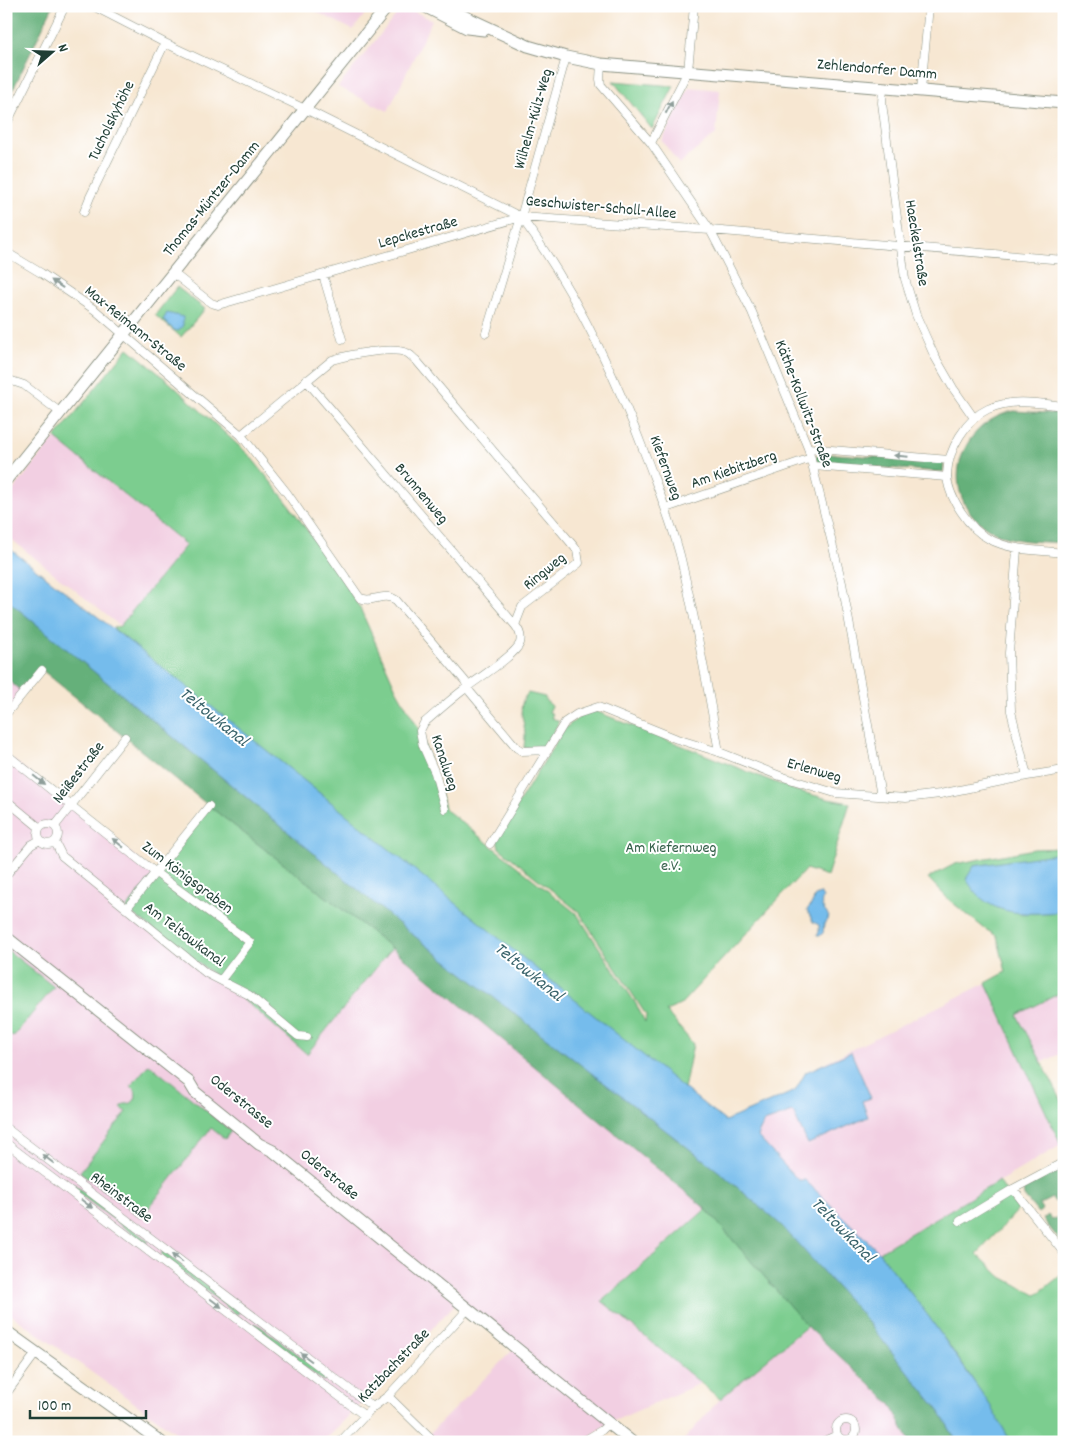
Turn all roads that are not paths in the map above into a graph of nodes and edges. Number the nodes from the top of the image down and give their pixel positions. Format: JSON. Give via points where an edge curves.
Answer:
{"nodes":[{"id":1,"x":65,"y":6,"type":"edge"},
{"id":2,"x":93,"y":6,"type":"edge"},
{"id":3,"x":388,"y":6,"type":"edge"},
{"id":4,"x":424,"y":6,"type":"edge"},
{"id":5,"x":442,"y":6,"type":"edge"},
{"id":6,"x":694,"y":6,"type":"edge"},
{"id":7,"x":929,"y":6,"type":"edge"},
{"id":8,"x":494,"y":31,"type":"junction"},
{"id":9,"x":165,"y":43,"type":"junction"},
{"id":10,"x":566,"y":57,"type":"junction"},
{"id":11,"x":601,"y":64,"type":"junction"},
{"id":12,"x":688,"y":71,"type":"junction"},
{"id":13,"x":883,"y":88,"type":"junction"},
{"id":14,"x":922,"y":90,"type":"junction"},
{"id":15,"x":1064,"y":102,"type":"edge"},
{"id":16,"x":305,"y":108,"type":"junction"},
{"id":17,"x":6,"y":125,"type":"edge"},
{"id":18,"x":651,"y":143,"type":"junction"},
{"id":19,"x":84,"y":212,"type":"dead end"},
{"id":20,"x":522,"y":217,"type":"junction"},
{"id":21,"x":710,"y":230,"type":"junction"},
{"id":22,"x":900,"y":247,"type":"junction"},
{"id":23,"x":6,"y":252,"type":"edge"},
{"id":24,"x":1064,"y":260,"type":"edge"},
{"id":25,"x":173,"y":273,"type":"junction"},
{"id":26,"x":323,"y":274,"type":"junction"},
{"id":27,"x":486,"y":333,"type":"dead end"},
{"id":28,"x":124,"y":334,"type":"junction"},
{"id":29,"x":342,"y":339,"type":"dead end"},
{"id":30,"x":6,"y":379,"type":"edge"},
{"id":31,"x":306,"y":380,"type":"junction"},
{"id":32,"x":1064,"y":406,"type":"edge"},
{"id":33,"x":61,"y":413,"type":"junction"},
{"id":34,"x":974,"y":418,"type":"junction"},
{"id":35,"x":241,"y":435,"type":"junction"},
{"id":36,"x":808,"y":448,"type":"junction"},
{"id":37,"x":813,"y":462,"type":"junction"},
{"id":38,"x":948,"y":468,"type":"junction"},
{"id":39,"x":6,"y":480,"type":"edge"},
{"id":40,"x":666,"y":508,"type":"junction"},
{"id":41,"x":1017,"y":549,"type":"junction"},
{"id":42,"x":1064,"y":553,"type":"edge"},
{"id":43,"x":515,"y":625,"type":"junction"},
{"id":44,"x":42,"y":670,"type":"dead end"},
{"id":45,"x":468,"y":686,"type":"junction"},
{"id":46,"x":6,"y":714,"type":"edge"},
{"id":47,"x":125,"y":737,"type":"dead end"},
{"id":48,"x":548,"y":750,"type":"junction"},
{"id":49,"x":719,"y":752,"type":"junction"},
{"id":50,"x":6,"y":754,"type":"edge"},
{"id":51,"x":1064,"y":770,"type":"edge"},
{"id":52,"x":1027,"y":776,"type":"junction"},
{"id":53,"x":881,"y":796,"type":"junction"},
{"id":54,"x":6,"y":800,"type":"edge"},
{"id":55,"x":71,"y":806,"type":"junction"},
{"id":56,"x":209,"y":806,"type":"dead end"},
{"id":57,"x":445,"y":809,"type":"dead end"},
{"id":58,"x":55,"y":826,"type":"junction"},
{"id":59,"x":40,"y":828,"type":"junction"},
{"id":60,"x":40,"y":840,"type":"junction"},
{"id":61,"x":55,"y":842,"type":"junction"},
{"id":62,"x":490,"y":844,"type":"dead end"},
{"id":63,"x":156,"y":873,"type":"junction"},
{"id":64,"x":6,"y":875,"type":"edge"},
{"id":65,"x":126,"y":909,"type":"junction"},
{"id":66,"x":6,"y":937,"type":"edge"},
{"id":67,"x":221,"y":980,"type":"junction"},
{"id":68,"x":307,"y":1037,"type":"dead end"},
{"id":69,"x":6,"y":1128,"type":"edge"},
{"id":70,"x":6,"y":1143,"type":"edge"},
{"id":71,"x":1064,"y":1162,"type":"edge"},
{"id":72,"x":66,"y":1173,"type":"junction"},
{"id":73,"x":59,"y":1183,"type":"junction"},
{"id":74,"x":1013,"y":1189,"type":"junction"},
{"id":75,"x":960,"y":1221,"type":"dead end"},
{"id":76,"x":159,"y":1244,"type":"junction"},
{"id":77,"x":152,"y":1254,"type":"junction"},
{"id":78,"x":1064,"y":1254,"type":"edge"},
{"id":79,"x":468,"y":1309,"type":"junction"},
{"id":80,"x":249,"y":1313,"type":"junction"},
{"id":81,"x":242,"y":1322,"type":"junction"},
{"id":82,"x":6,"y":1331,"type":"edge"},
{"id":83,"x":36,"y":1353,"type":"junction"},
{"id":84,"x":332,"y":1376,"type":"junction"},
{"id":85,"x":324,"y":1386,"type":"junction"},
{"id":86,"x":6,"y":1394,"type":"edge"},
{"id":87,"x":388,"y":1396,"type":"junction"},
{"id":88,"x":373,"y":1406,"type":"junction"},
{"id":89,"x":365,"y":1416,"type":"junction"},
{"id":90,"x":609,"y":1423,"type":"junction"},
{"id":91,"x":837,"y":1435,"type":"dead end"},
{"id":92,"x":161,"y":1442,"type":"edge"},
{"id":93,"x":340,"y":1442,"type":"edge"},
{"id":94,"x":435,"y":1442,"type":"edge"},
{"id":95,"x":582,"y":1442,"type":"edge"},
{"id":96,"x":632,"y":1442,"type":"edge"},
{"id":97,"x":822,"y":1442,"type":"edge"}],
"edges":[{"from":1,"to":17,"type":"street"},
{"from":2,"to":9,"type":"street","name":"Geschwister-Scholl-Allee"},
{"from":3,"to":16,"type":"main road","name":"Thomas-Müntzer-Damm"},
{"from":4,"to":8,"type":"main road","name":"Zehlendorfer Damm","via":[[467,28]]},
{"from":5,"to":8,"type":"main road","name":"Zehlendorfer Damm"},
{"from":6,"to":12,"type":"street"},
{"from":7,"to":14,"type":"street"},
{"from":8,"to":10,"type":"main road","name":"Zehlendorfer Damm","via":[[528,46]]},
{"from":9,"to":16,"type":"street","name":"Geschwister-Scholl-Allee"},
{"from":9,"to":19,"type":"street","name":"Tucholskyhöhe"},
{"from":10,"to":11,"type":"main road","name":"Zehlendorfer Damm"},
{"from":10,"to":20,"type":"street","name":"Wilhelm-Külz-Weg"},
{"from":11,"to":12,"type":"main road","name":"Zehlendorfer Damm"},
{"from":11,"to":18,"type":"street","name":"Käthe-Kollwitz-Straße","via":[[601,85]]},
{"from":12,"to":13,"type":"main road","name":"Zehlendorfer Damm"},
{"from":18,"to":12,"type":"street","one_way":true},
{"from":13,"to":14,"type":"main road","name":"Zehlendorfer Damm"},
{"from":13,"to":22,"type":"street","name":"Haeckelstraße","via":[[882,103]]},
{"from":14,"to":15,"type":"main road","name":"Zehlendorfer Damm"},
{"from":16,"to":20,"type":"street","name":"Geschwister-Scholl-Allee"},
{"from":16,"to":25,"type":"main road","name":"Thomas-Müntzer-Damm"},
{"from":18,"to":21,"type":"street","name":"Käthe-Kollwitz-Straße"},
{"from":20,"to":21,"type":"street","name":"Geschwister-Scholl-Allee"},
{"from":20,"to":26,"type":"street","name":"Lepckestraße"},
{"from":20,"to":27,"type":"street","name":"Wilhelm-Külz-Weg"},
{"from":20,"to":40,"type":"street","name":"Kiefernweg","via":[[571,295],[603,355],[637,431]]},
{"from":21,"to":22,"type":"street","name":"Geschwister-Scholl-Allee"},
{"from":21,"to":36,"type":"street","name":"Käthe-Kollwitz-Straße","via":[[752,312]]},
{"from":22,"to":24,"type":"street","name":"Geschwister-Scholl-Allee"},
{"from":22,"to":34,"type":"street","name":"Haeckelstraße","via":[[916,315],[934,355]]},
{"from":28,"to":23,"type":"street","name":"Max-Reimann-Straße","one_way":true,"via":[[95,310]]},
{"from":25,"to":26,"type":"street","name":"Lepckestraße","via":[[218,305]]},
{"from":25,"to":28,"type":"main road","name":"Thomas-Müntzer-Damm"},
{"from":26,"to":29,"type":"street"},
{"from":28,"to":33,"type":"main road","name":"Thomas-Müntzer-Damm"},
{"from":28,"to":35,"type":"street","name":"Max-Reimann-Straße"},
{"from":30,"to":33,"type":"street","via":[[24,385]]},
{"from":31,"to":35,"type":"street","name":"Ringweg"},
{"from":31,"to":43,"type":"street","name":"Brunnenweg"},
{"from":31,"to":43,"type":"street","name":"Ringweg","via":[[332,360],[351,354],[394,351],[406,353],[416,360],[576,550],[579,563],[522,608]]},
{"from":32,"to":34,"type":"street","via":[[1009,402]]},
{"from":33,"to":39,"type":"main road","name":"Thomas-Müntzer-Damm"},
{"from":34,"to":38,"type":"street","via":[[960,438]]},
{"from":35,"to":45,"type":"street","via":[[360,598],[390,596],[396,600]]},
{"from":36,"to":37,"type":"street","name":"Käthe-Kollwitz-Straße"},
{"from":38,"to":36,"type":"street","one_way":true},
{"from":37,"to":38,"type":"street","name":"Am Kiebitzberg"},
{"from":37,"to":40,"type":"street","name":"Am Kiebitzberg"},
{"from":37,"to":53,"type":"street","name":"Käthe-Kollwitz-Straße","via":[[842,583]]},
{"from":38,"to":41,"type":"street","via":[[953,498],[969,524],[988,539]]},
{"from":40,"to":49,"type":"street","name":"Kiefernweg","via":[[690,598]]},
{"from":41,"to":42,"type":"street"},
{"from":41,"to":52,"type":"street","via":[[1009,653],[1011,710]]},
{"from":43,"to":45,"type":"street","via":[[520,631],[520,645]]},
{"from":44,"to":46,"type":"street"},
{"from":45,"to":48,"type":"street","via":[[517,748],[522,751]]},
{"from":45,"to":57,"type":"street","name":"Kanalweg","via":[[424,723],[420,731]]},
{"from":47,"to":55,"type":"street","name":"Neißestraße"},
{"from":48,"to":49,"type":"street","name":"Erlenweg","via":[[565,722],[576,714],[598,707]]},
{"from":48,"to":62,"type":"street"},
{"from":49,"to":53,"type":"street","name":"Erlenweg","via":[[835,793]]},
{"from":50,"to":55,"type":"street","name":"Zum Königsgraben","one_way":true},
{"from":51,"to":52,"type":"street","name":"Erlenweg"},
{"from":52,"to":53,"type":"street","name":"Erlenweg","via":[[940,794],[906,798]]},
{"from":54,"to":59,"type":"street"},
{"from":55,"to":58,"type":"street","name":"Neißestraße"},
{"from":63,"to":55,"type":"street","name":"Zum Königsgraben","one_way":true},
{"from":56,"to":63,"type":"street"},
{"from":58,"to":59,"type":"street","via":[[45,824]]},
{"from":58,"to":61,"type":"street","via":[[59,834]]},
{"from":59,"to":60,"type":"street"},
{"from":60,"to":61,"type":"street","via":[[49,845]]},
{"from":60,"to":64,"type":"street"},
{"from":61,"to":65,"type":"street","name":"Am Teltowkanal","via":[[62,856]]},
{"from":63,"to":65,"type":"street"},
{"from":63,"to":67,"type":"street","name":"Zum Königsgraben","via":[[250,942]]},
{"from":65,"to":67,"type":"street","name":"Am Teltowkanal","via":[[206,973]]},
{"from":66,"to":79,"type":"main road","name":"Oderstraße","via":[[189,1082],[195,1092],[259,1144],[271,1150]]},
{"from":67,"to":68,"type":"street","name":"Am Teltowkanal","via":[[249,995],[298,1036]]},
{"from":72,"to":69,"type":"street","name":"Rheinstraße","one_way":true},
{"from":70,"to":73,"type":"street","name":"Rheinstraße"},
{"from":71,"to":74,"type":"street"},
{"from":72,"to":73,"type":"street","name":"Rheinstraße"},
{"from":72,"to":76,"type":"street","name":"Rheinstraße"},
{"from":73,"to":77,"type":"street","name":"Rheinstraße","one_way":true},
{"from":74,"to":75,"type":"street"},
{"from":74,"to":78,"type":"street"},
{"from":76,"to":77,"type":"street","name":"Rheinstraße"},
{"from":80,"to":76,"type":"street","name":"Rheinstraße","one_way":true},
{"from":77,"to":81,"type":"street","name":"Rheinstraße","one_way":true},
{"from":79,"to":87,"type":"street","name":"Katzbachstraße"},
{"from":79,"to":90,"type":"main road","name":"Oderstraße"},
{"from":80,"to":81,"type":"street"},
{"from":84,"to":80,"type":"street","name":"Rheinstraße","one_way":true},
{"from":81,"to":85,"type":"street","name":"Rheinstraße"},
{"from":82,"to":83,"type":"main road"},
{"from":83,"to":86,"type":"street"},
{"from":83,"to":92,"type":"main road"},
{"from":84,"to":85,"type":"street"},
{"from":84,"to":88,"type":"street","name":"Rheinstraße"},
{"from":85,"to":89,"type":"street","name":"Rheinstraße"},
{"from":87,"to":88,"type":"street","name":"Katzbachstraße"},
{"from":87,"to":94,"type":"street"},
{"from":88,"to":89,"type":"street","name":"Katzbachstraße"},
{"from":89,"to":93,"type":"street","name":"Katzbachstraße"},
{"from":90,"to":95,"type":"street"},
{"from":90,"to":96,"type":"main road","name":"Oderstraße"},
{"from":91,"to":97,"type":"street"}]}
